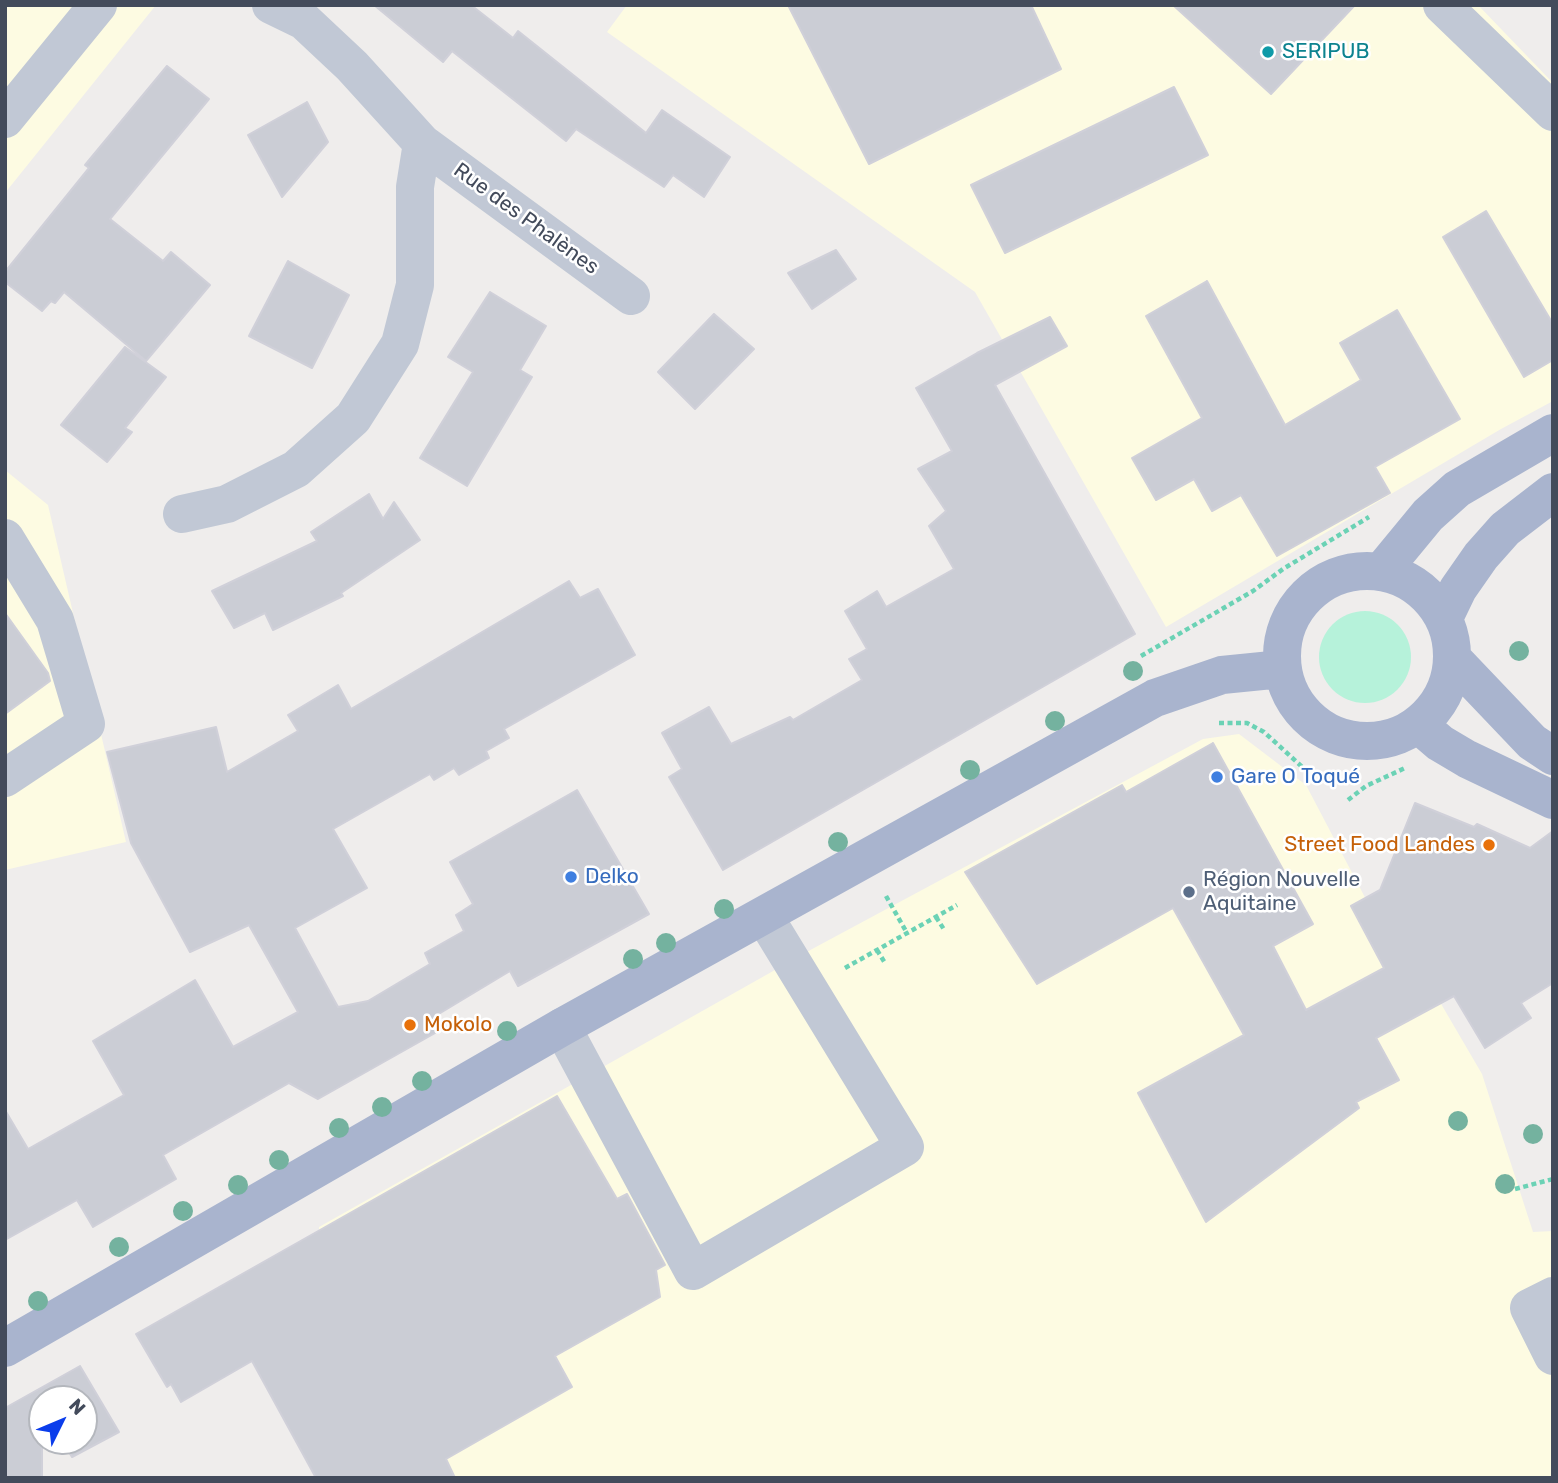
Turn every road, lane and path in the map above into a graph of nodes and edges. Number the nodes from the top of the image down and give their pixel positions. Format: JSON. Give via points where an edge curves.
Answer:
{"nodes":[{"id":1,"x":98,"y":5,"type":"edge"},
{"id":2,"x":271,"y":5,"type":"edge"},
{"id":3,"x":1442,"y":5,"type":"edge"},
{"id":4,"x":1553,"y":112,"type":"edge"},
{"id":5,"x":5,"y":119,"type":"edge"},
{"id":6,"x":422,"y":143,"type":"junction"},
{"id":7,"x":631,"y":296,"type":"dead end"},
{"id":8,"x":1553,"y":433,"type":"edge"},
{"id":9,"x":1553,"y":492,"type":"edge"},
{"id":10,"x":182,"y":514,"type":"dead end"},
{"id":11,"x":1371,"y":516,"type":"dead end"},
{"id":12,"x":5,"y":538,"type":"edge"},
{"id":13,"x":1381,"y":572,"type":"junction"},
{"id":14,"x":1444,"y":618,"type":"junction"},
{"id":15,"x":1161,"y":644,"type":"dead end"},
{"id":16,"x":1452,"y":659,"type":"junction"},
{"id":17,"x":1282,"y":669,"type":"junction"},
{"id":18,"x":1212,"y":723,"type":"dead end"},
{"id":19,"x":1419,"y":725,"type":"junction"},
{"id":20,"x":1553,"y":756,"type":"edge"},
{"id":21,"x":1409,"y":766,"type":"dead end"},
{"id":22,"x":1311,"y":775,"type":"dead end"},
{"id":23,"x":5,"y":778,"type":"edge"},
{"id":24,"x":1348,"y":800,"type":"dead end"},
{"id":25,"x":1553,"y":800,"type":"edge"},
{"id":26,"x":886,"y":896,"type":"dead end"},
{"id":27,"x":957,"y":905,"type":"dead end"},
{"id":28,"x":764,"y":916,"type":"junction"},
{"id":29,"x":936,"y":917,"type":"junction"},
{"id":30,"x":945,"y":931,"type":"dead end"},
{"id":31,"x":907,"y":933,"type":"junction"},
{"id":32,"x":877,"y":950,"type":"junction"},
{"id":33,"x":885,"y":963,"type":"dead end"},
{"id":34,"x":837,"y":972,"type":"dead end"},
{"id":35,"x":562,"y":1027,"type":"junction"},
{"id":36,"x":1553,"y":1179,"type":"edge"},
{"id":37,"x":1515,"y":1189,"type":"dead end"},
{"id":38,"x":1553,"y":1296,"type":"edge"},
{"id":39,"x":5,"y":1348,"type":"edge"},
{"id":40,"x":1553,"y":1356,"type":"edge"}],
"edges":[{"from":1,"to":5,"type":"street"},
{"from":2,"to":6,"type":"street","name":"Rue des Phalènes","via":[[303,21],[352,66]]},
{"from":3,"to":4,"type":"street"},
{"from":6,"to":7,"type":"street","name":"Rue des Phalènes"},
{"from":6,"to":10,"type":"street","via":[[415,187],[415,285],[400,344],[360,408],[296,469],[227,504]]},
{"from":8,"to":13,"type":"main road","via":[[1457,489],[1421,523]]},
{"from":9,"to":14,"type":"main road","via":[[1489,547],[1458,589]]},
{"from":11,"to":15,"type":"path"},
{"from":12,"to":23,"type":"street","via":[[55,620],[86,724]]},
{"from":13,"to":14,"type":"main road","via":[[1407,580],[1428,596]]},
{"from":13,"to":17,"type":"main road","via":[[1354,572],[1328,580],[1307,595],[1291,617],[1282,643]]},
{"from":14,"to":16,"type":"main road"},
{"from":16,"to":19,"type":"main road","via":[[1443,696]]},
{"from":16,"to":20,"type":"main road","via":[[1532,742]]},
{"from":17,"to":19,"type":"main road","via":[[1290,695],[1306,717],[1328,732],[1353,741],[1380,741]]},
{"from":17,"to":28,"type":"main road","via":[[1222,675],[1155,698]]},
{"from":18,"to":22,"type":"path","via":[[1247,723],[1264,732]]},
{"from":19,"to":25,"type":"main road","via":[[1467,759]]},
{"from":21,"to":24,"type":"path"},
{"from":26,"to":31,"type":"path"},
{"from":27,"to":29,"type":"path"},
{"from":28,"to":35,"type":"main road"},
{"from":28,"to":35,"type":"street","via":[[905,1147],[694,1271]]},
{"from":29,"to":30,"type":"path"},
{"from":29,"to":31,"type":"path"},
{"from":31,"to":32,"type":"path"},
{"from":32,"to":33,"type":"path"},
{"from":32,"to":34,"type":"path"},
{"from":35,"to":39,"type":"main road"},
{"from":36,"to":37,"type":"path"},
{"from":38,"to":40,"type":"street","via":[[1530,1308]]}]}
